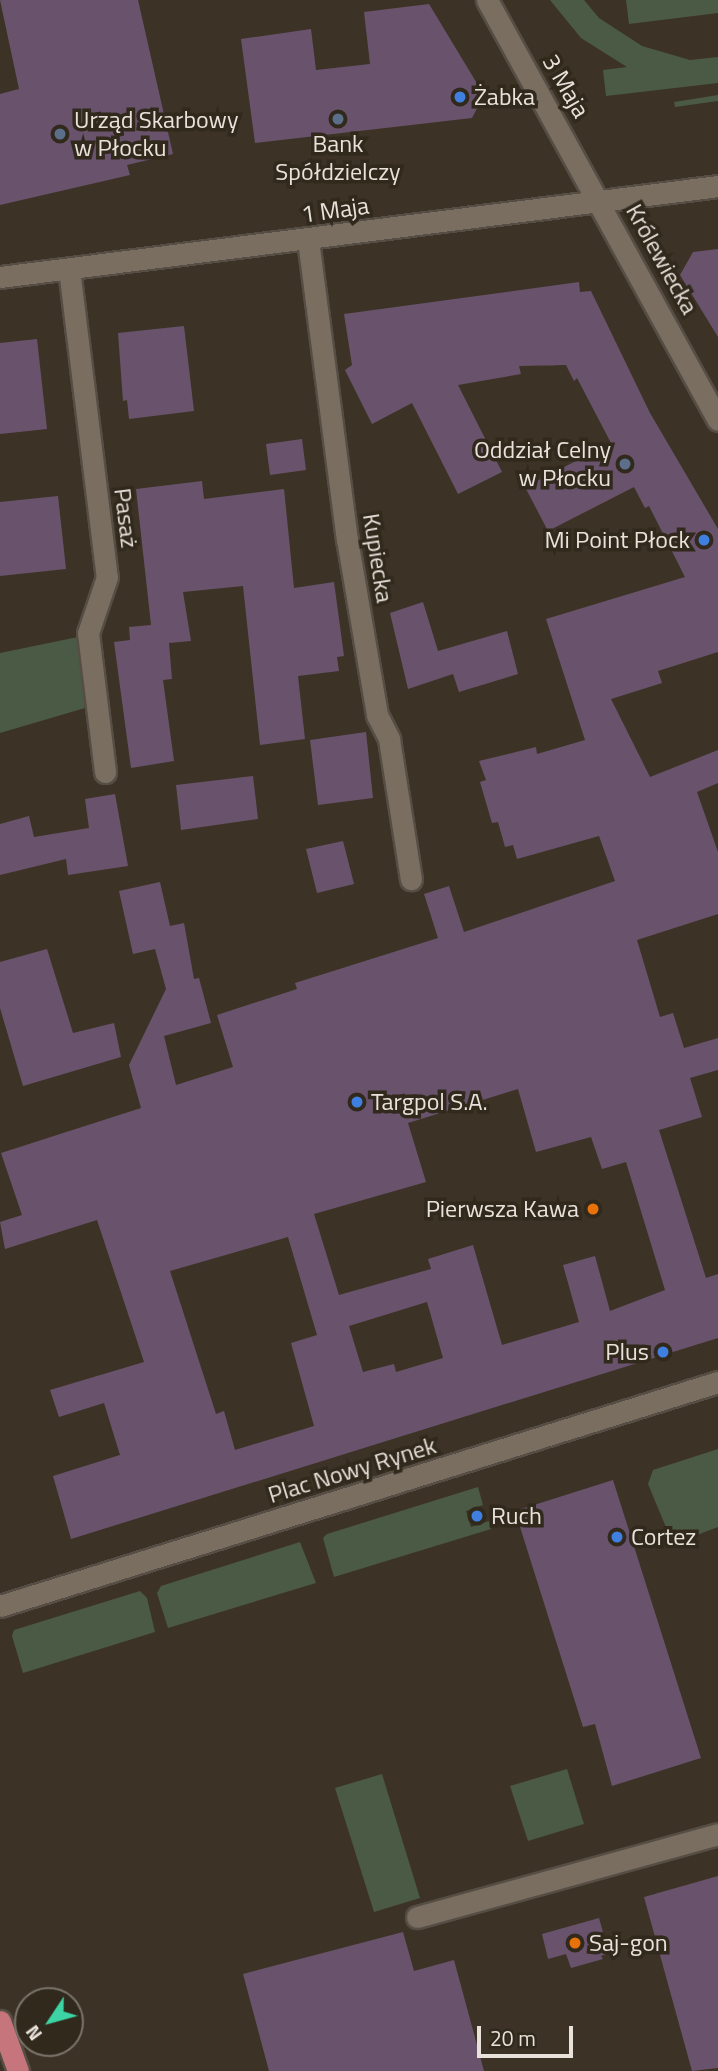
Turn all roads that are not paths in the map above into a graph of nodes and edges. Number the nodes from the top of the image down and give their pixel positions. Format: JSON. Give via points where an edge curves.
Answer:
{"nodes":[{"id":1,"x":487,"y":0,"type":"edge"},
{"id":2,"x":718,"y":186,"type":"edge"},
{"id":3,"x":598,"y":198,"type":"junction"},
{"id":4,"x":309,"y":240,"type":"junction"},
{"id":5,"x":69,"y":268,"type":"junction"},
{"id":6,"x":0,"y":277,"type":"edge"},
{"id":7,"x":718,"y":420,"type":"edge"},
{"id":8,"x":105,"y":772,"type":"dead end"},
{"id":9,"x":411,"y":879,"type":"dead end"},
{"id":10,"x":718,"y":1382,"type":"edge"},
{"id":11,"x":0,"y":1606,"type":"edge"},
{"id":12,"x":718,"y":1834,"type":"edge"},
{"id":13,"x":417,"y":1917,"type":"dead end"},
{"id":14,"x":0,"y":2021,"type":"edge"},
{"id":15,"x":18,"y":2071,"type":"edge"}],
"edges":[{"from":1,"to":3,"type":"street","name":"3 Maja"},
{"from":2,"to":3,"type":"street","name":"1 Maja"},
{"from":3,"to":4,"type":"street","name":"1 Maja"},
{"from":3,"to":7,"type":"street","name":"Królewiecka"},
{"from":4,"to":5,"type":"street","name":"1 Maja"},
{"from":4,"to":9,"type":"street","name":"Kupiecka","via":[[347,539],[377,715],[389,739]]},
{"from":5,"to":6,"type":"street","name":"1 Maja"},
{"from":5,"to":8,"type":"street","name":"Pasaż","via":[[107,577],[88,633]]},
{"from":10,"to":11,"type":"street","name":"Plac Nowy Rynek"},
{"from":12,"to":13,"type":"street"},
{"from":14,"to":15,"type":"main road"}]}
